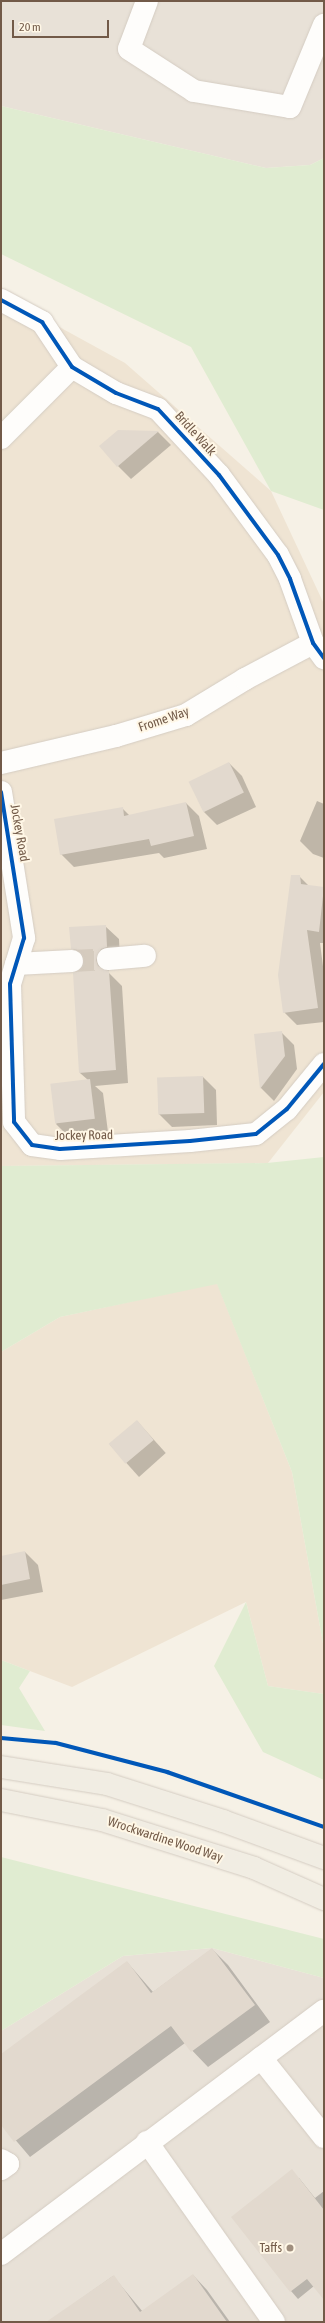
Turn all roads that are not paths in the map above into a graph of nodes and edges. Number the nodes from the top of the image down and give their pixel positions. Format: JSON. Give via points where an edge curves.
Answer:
{"nodes":[{"id":1,"x":147,"y":1,"type":"edge"},
{"id":2,"x":324,"y":25,"type":"edge"},
{"id":3,"x":1,"y":300,"type":"edge"},
{"id":4,"x":72,"y":367,"type":"junction"},
{"id":5,"x":1,"y":438,"type":"edge"},
{"id":6,"x":318,"y":651,"type":"edge"},
{"id":7,"x":1,"y":763,"type":"edge"},
{"id":8,"x":1,"y":792,"type":"edge"},
{"id":9,"x":145,"y":956,"type":"dead end"},
{"id":10,"x":108,"y":959,"type":"tunnel mouth"},
{"id":11,"x":72,"y":961,"type":"tunnel mouth"},
{"id":12,"x":16,"y":964,"type":"junction"},
{"id":13,"x":324,"y":1064,"type":"edge"},
{"id":14,"x":1,"y":1767,"type":"edge"},
{"id":15,"x":1,"y":1800,"type":"edge"},
{"id":16,"x":324,"y":1858,"type":"edge"},
{"id":17,"x":324,"y":1899,"type":"edge"},
{"id":18,"x":324,"y":2011,"type":"edge"},
{"id":19,"x":261,"y":2058,"type":"junction"},
{"id":20,"x":324,"y":2137,"type":"edge"},
{"id":21,"x":147,"y":2142,"type":"junction"},
{"id":22,"x":1,"y":2160,"type":"edge"},
{"id":23,"x":1,"y":2169,"type":"edge"},
{"id":24,"x":1,"y":2254,"type":"edge"},
{"id":25,"x":274,"y":2322,"type":"edge"}],
"edges":[{"from":1,"to":2,"type":"street","via":[[129,49],[194,91],[290,107]]},
{"from":3,"to":4,"type":"street","name":"Bridle Walk","via":[[42,322]]},
{"from":4,"to":5,"type":"street"},
{"from":4,"to":6,"type":"street","name":"Bridle Walk","via":[[116,393],[158,409],[219,475],[278,555]]},
{"from":6,"to":7,"type":"street","name":"Frome Way","via":[[244,678],[186,715],[116,736]]},
{"from":8,"to":12,"type":"street","name":"Jockey Road","via":[[24,938]]},
{"from":9,"to":10,"type":"street"},
{"from":11,"to":12,"type":"street"},
{"from":12,"to":13,"type":"street","name":"Jockey Road","via":[[10,984],[14,1122],[32,1145],[60,1149],[256,1134],[287,1109]]},
{"from":14,"to":16,"type":"main road","via":[[107,1784],[223,1821]]},
{"from":15,"to":17,"type":"main road","name":"Wrockwardine Wood Way","via":[[102,1820],[254,1868]]},
{"from":18,"to":19,"type":"street"},
{"from":19,"to":20,"type":"street"},
{"from":19,"to":21,"type":"street"},
{"from":21,"to":24,"type":"street"},
{"from":21,"to":25,"type":"street"},
{"from":22,"to":23,"type":"street","via":[[8,2164]]}]}
